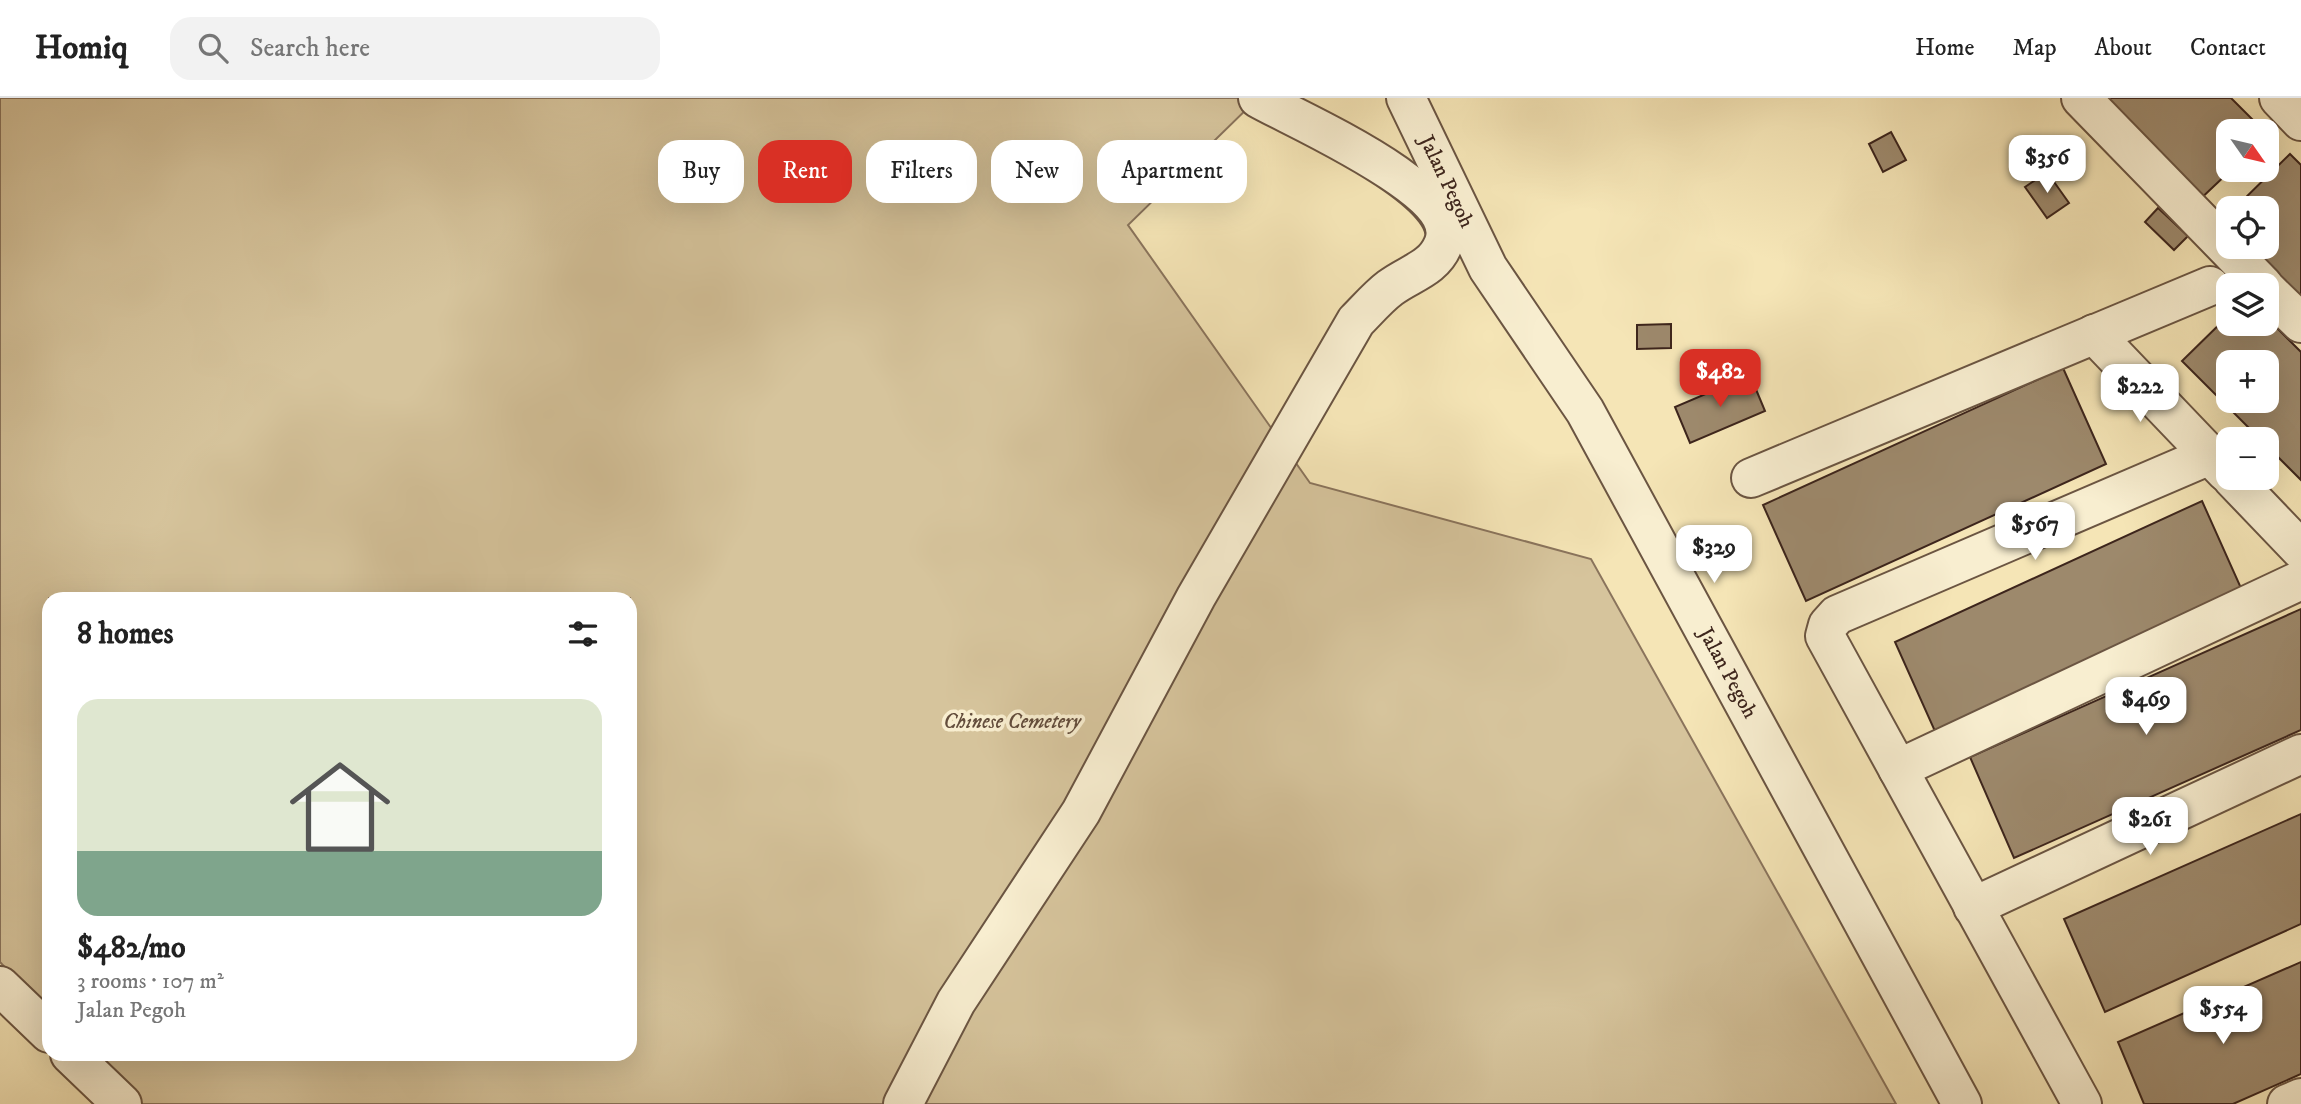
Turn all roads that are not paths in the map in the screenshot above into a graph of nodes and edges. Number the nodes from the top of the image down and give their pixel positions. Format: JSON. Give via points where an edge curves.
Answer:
{"nodes":[{"id":1,"x":1258,"y":98,"type":"edge"},
{"id":2,"x":1406,"y":98,"type":"edge"},
{"id":3,"x":2081,"y":98,"type":"edge"},
{"id":4,"x":2279,"y":98,"type":"edge"},
{"id":5,"x":2301,"y":121,"type":"edge"},
{"id":6,"x":2251,"y":273,"type":"edge"},
{"id":7,"x":2210,"y":286,"type":"dead end"},
{"id":8,"x":2279,"y":301,"type":"edge"},
{"id":9,"x":2301,"y":323,"type":"edge"},
{"id":10,"x":2094,"y":334,"type":"junction"},
{"id":11,"x":2216,"y":462,"type":"edge"},
{"id":12,"x":2216,"y":472,"type":"edge"},
{"id":13,"x":1751,"y":478,"type":"dead end"},
{"id":14,"x":2243,"y":490,"type":"edge"},
{"id":15,"x":2301,"y":550,"type":"edge"},
{"id":16,"x":2301,"y":580,"type":"edge"},
{"id":17,"x":2301,"y":754,"type":"edge"},
{"id":18,"x":1898,"y":769,"type":"junction"},
{"id":19,"x":1973,"y":907,"type":"junction"},
{"id":20,"x":0,"y":986,"type":"edge"},
{"id":21,"x":42,"y":1026,"type":"edge"},
{"id":22,"x":77,"y":1061,"type":"edge"},
{"id":23,"x":2301,"y":1098,"type":"edge"},
{"id":24,"x":122,"y":1104,"type":"edge"},
{"id":25,"x":903,"y":1104,"type":"edge"},
{"id":26,"x":1962,"y":1104,"type":"edge"},
{"id":27,"x":2082,"y":1104,"type":"edge"},
{"id":28,"x":2287,"y":1104,"type":"edge"}],
"edges":[{"from":1,"to":25,"type":"street","via":[[1364,152],[1432,203],[1445,224],[1444,244],[1429,266],[1390,288],[1356,321],[1196,597],[1081,812],[956,1002]]},
{"from":2,"to":26,"type":"street","name":"Jalan Pegoh","via":[[1488,268],[1585,411]]},
{"from":3,"to":6,"type":"street"},
{"from":4,"to":5,"type":"street"},
{"from":7,"to":10,"type":"street"},
{"from":8,"to":9,"type":"street"},
{"from":10,"to":11,"type":"street"},
{"from":10,"to":13,"type":"street"},
{"from":12,"to":18,"type":"street","via":[[1838,615],[1825,636]]},
{"from":14,"to":15,"type":"street"},
{"from":16,"to":18,"type":"street"},
{"from":17,"to":19,"type":"street"},
{"from":18,"to":19,"type":"street"},
{"from":19,"to":27,"type":"street"},
{"from":20,"to":21,"type":"street"},
{"from":22,"to":24,"type":"street"},
{"from":23,"to":28,"type":"street"}]}
